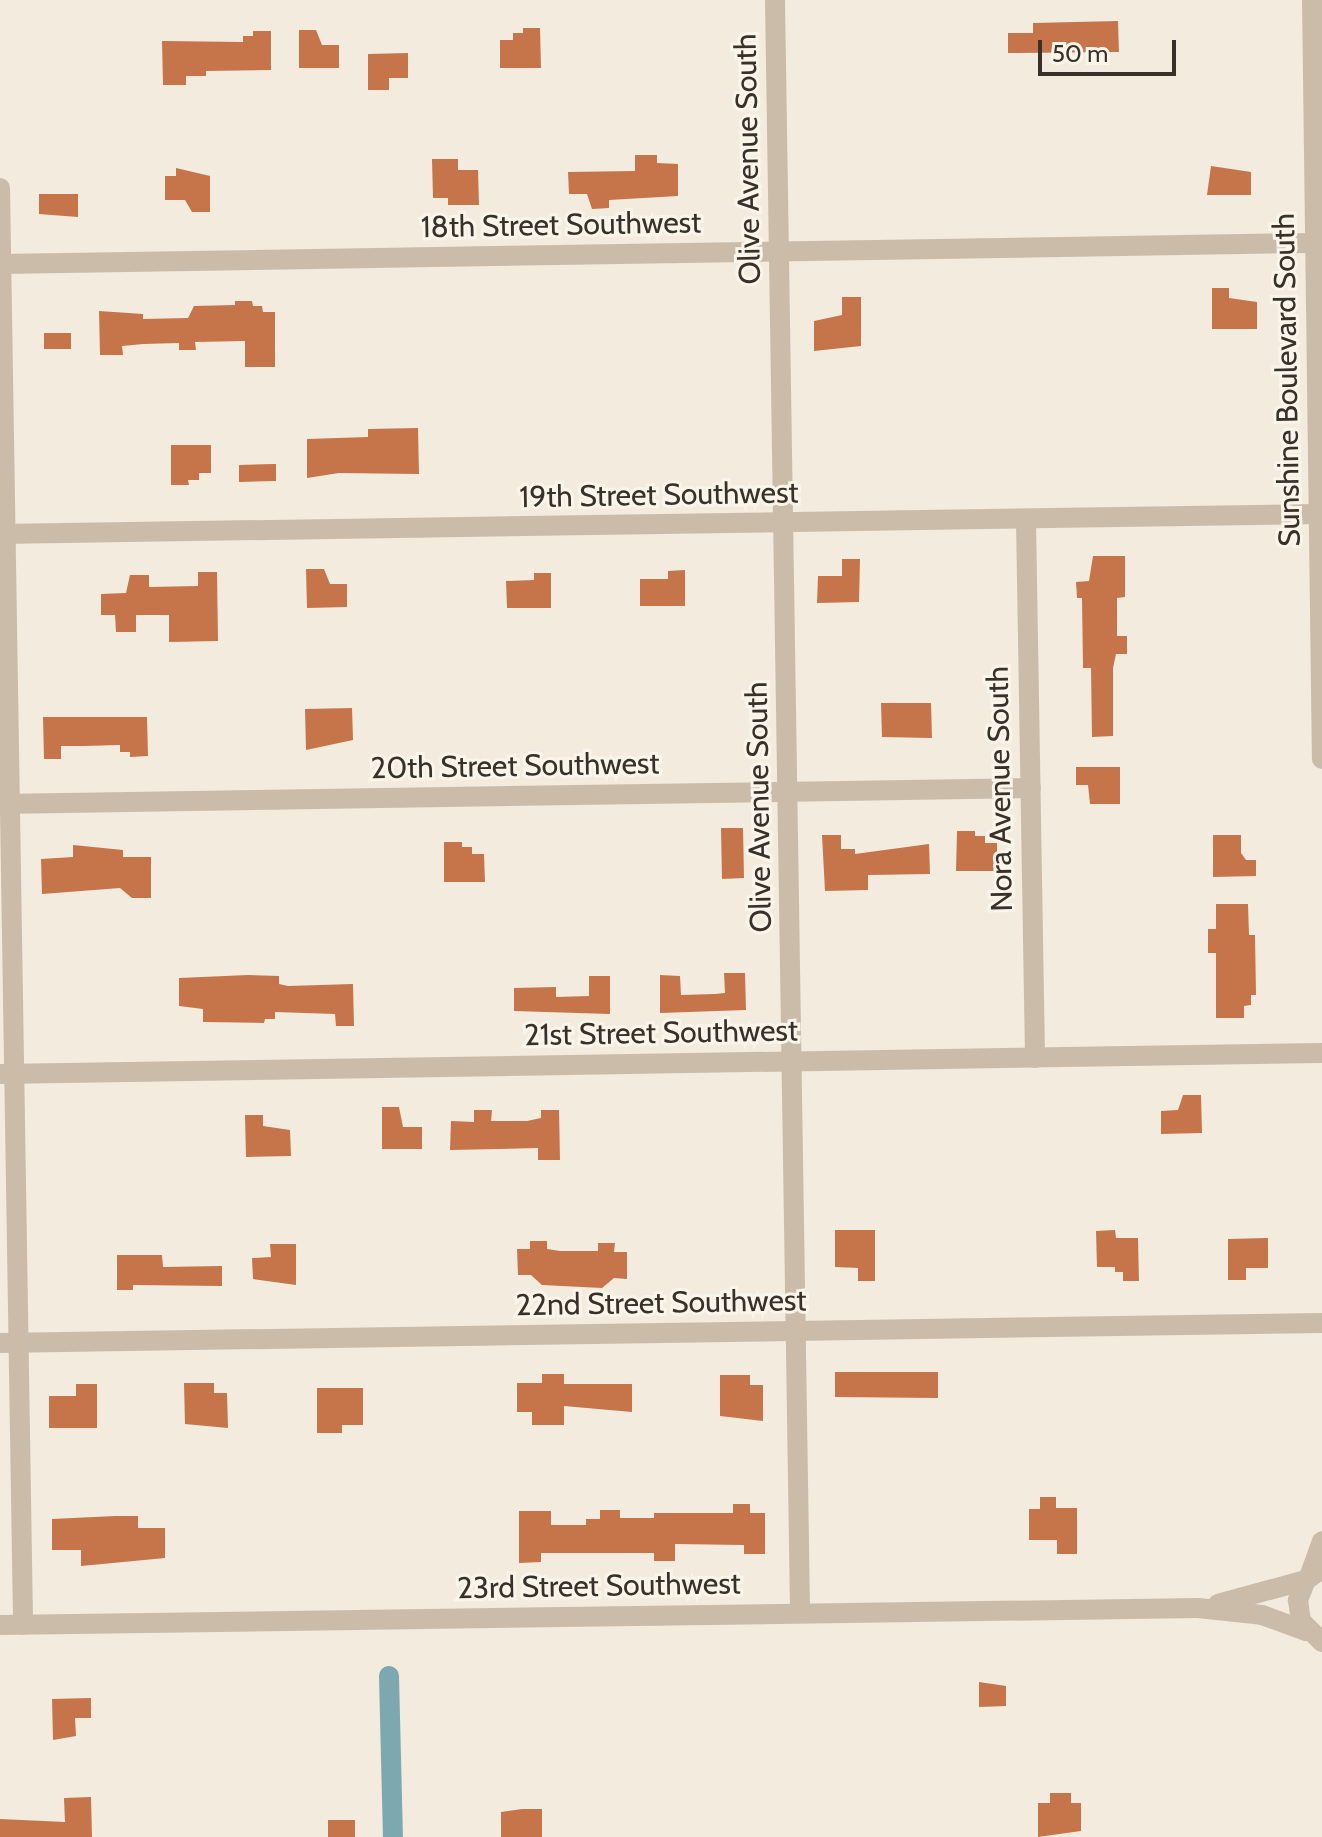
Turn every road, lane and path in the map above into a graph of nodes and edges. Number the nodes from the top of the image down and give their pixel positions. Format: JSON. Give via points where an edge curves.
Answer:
{"nodes":[{"id":1,"x":775,"y":0,"type":"edge"},
{"id":2,"x":1312,"y":0,"type":"edge"},
{"id":3,"x":0,"y":188,"type":"edge"},
{"id":4,"x":1314,"y":243,"type":"junction"},
{"id":5,"x":780,"y":252,"type":"junction"},
{"id":6,"x":1,"y":264,"type":"edge"},
{"id":7,"x":1318,"y":514,"type":"junction"},
{"id":8,"x":1026,"y":520,"type":"junction"},
{"id":9,"x":784,"y":523,"type":"junction"},
{"id":10,"x":3,"y":534,"type":"edge"},
{"id":11,"x":1322,"y":759,"type":"edge"},
{"id":12,"x":1031,"y":788,"type":"junction"},
{"id":13,"x":788,"y":791,"type":"junction"},
{"id":14,"x":5,"y":804,"type":"edge"},
{"id":15,"x":1322,"y":1053,"type":"edge"},
{"id":16,"x":1035,"y":1058,"type":"junction"},
{"id":17,"x":792,"y":1061,"type":"junction"},
{"id":18,"x":7,"y":1074,"type":"edge"},
{"id":19,"x":1322,"y":1323,"type":"edge"},
{"id":20,"x":796,"y":1331,"type":"junction"},
{"id":21,"x":9,"y":1342,"type":"edge"},
{"id":22,"x":1322,"y":1541,"type":"edge"},
{"id":23,"x":1312,"y":1575,"type":"edge"},
{"id":24,"x":1198,"y":1608,"type":"junction"},
{"id":25,"x":800,"y":1613,"type":"junction"},
{"id":26,"x":0,"y":1625,"type":"edge"},
{"id":27,"x":23,"y":1625,"type":"junction"},
{"id":28,"x":1314,"y":1636,"type":"edge"},
{"id":29,"x":1322,"y":1662,"type":"edge"}],
"edges":[{"from":1,"to":5,"type":"street","name":"Olive Avenue South"},
{"from":2,"to":4,"type":"street","name":"Sunshine Boulevard South"},
{"from":3,"to":6,"type":"street"},
{"from":4,"to":5,"type":"street","name":"18th Street Southwest"},
{"from":4,"to":7,"type":"street","name":"Sunshine Boulevard South"},
{"from":5,"to":6,"type":"street","name":"18th Street Southwest"},
{"from":5,"to":9,"type":"street","name":"Olive Avenue South"},
{"from":6,"to":10,"type":"street"},
{"from":7,"to":8,"type":"street","name":"19th Street Southwest"},
{"from":7,"to":11,"type":"street","name":"Sunshine Boulevard South"},
{"from":8,"to":9,"type":"street","name":"19th Street Southwest"},
{"from":8,"to":12,"type":"street","name":"Nora Avenue South"},
{"from":9,"to":10,"type":"street","name":"19th Street Southwest"},
{"from":9,"to":13,"type":"street","name":"Olive Avenue South"},
{"from":10,"to":14,"type":"street"},
{"from":12,"to":13,"type":"street","name":"20th Street Southwest"},
{"from":12,"to":16,"type":"street","name":"Nora Avenue South"},
{"from":13,"to":14,"type":"street","name":"20th Street Southwest"},
{"from":13,"to":17,"type":"street","name":"Olive Avenue South"},
{"from":14,"to":18,"type":"street"},
{"from":15,"to":16,"type":"street","name":"21st Street Southwest"},
{"from":16,"to":17,"type":"street","name":"21st Street Southwest"},
{"from":17,"to":18,"type":"street","name":"21st Street Southwest"},
{"from":17,"to":20,"type":"street","name":"Olive Avenue South"},
{"from":18,"to":21,"type":"street"},
{"from":19,"to":20,"type":"street","name":"22nd Street Southwest"},
{"from":20,"to":21,"type":"street","name":"22nd Street Southwest"},
{"from":20,"to":25,"type":"street","name":"Olive Avenue South"},
{"from":21,"to":27,"type":"street"},
{"from":22,"to":23,"type":"street"},
{"from":23,"to":24,"type":"street","name":"23rd Street Southwest"},
{"from":23,"to":28,"type":"street","via":[[1298,1600]]},
{"from":24,"to":25,"type":"street","name":"23rd Street Southwest"},
{"from":24,"to":28,"type":"street","name":"23rd Street Southwest","via":[[1262,1615]]},
{"from":25,"to":27,"type":"street","name":"23rd Street Southwest"},
{"from":26,"to":27,"type":"street","name":"23rd Street Southwest"},
{"from":28,"to":29,"type":"street"}]}
